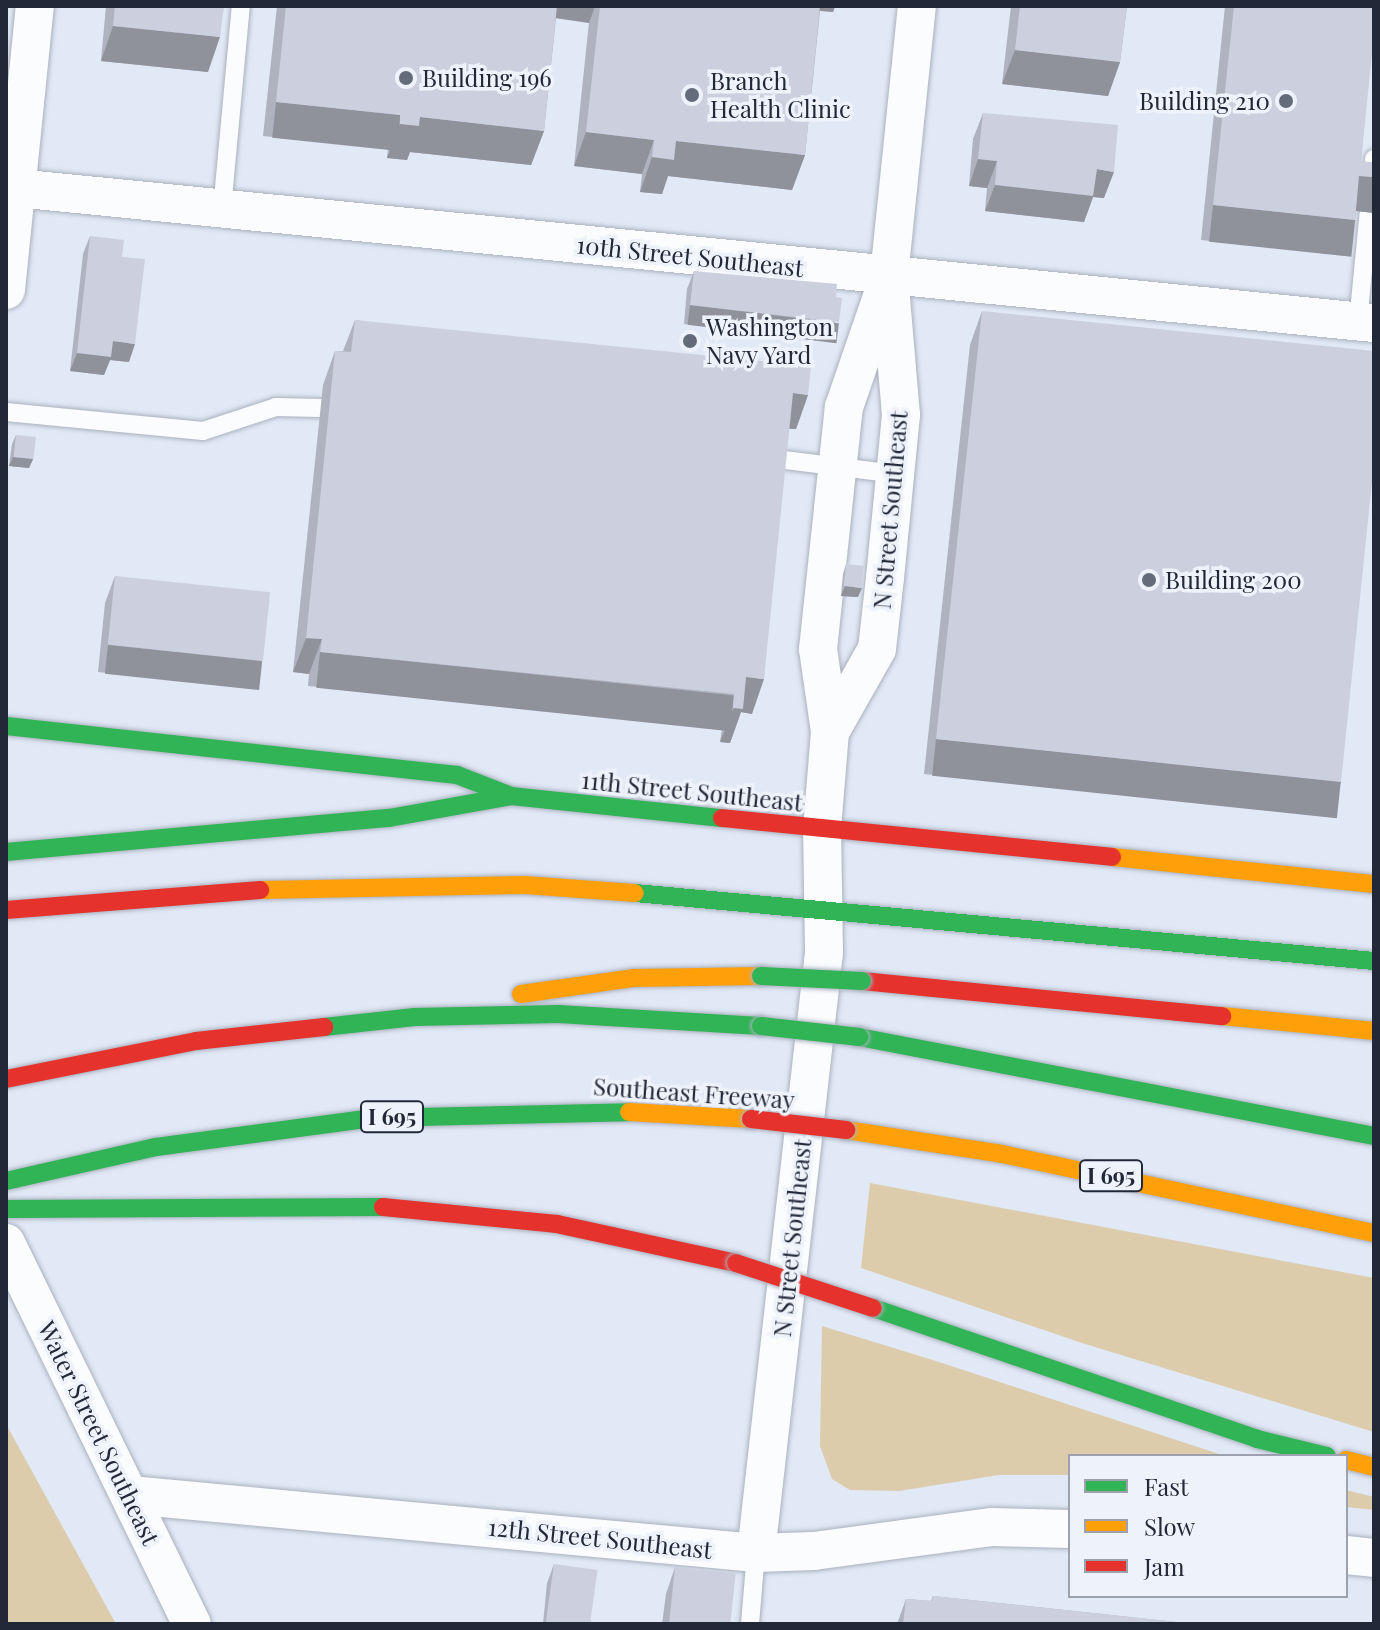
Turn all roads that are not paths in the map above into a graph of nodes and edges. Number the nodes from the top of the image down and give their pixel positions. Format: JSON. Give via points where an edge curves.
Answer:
{"nodes":[{"id":1,"x":35,"y":6,"type":"edge"},
{"id":2,"x":241,"y":6,"type":"edge"},
{"id":3,"x":917,"y":6,"type":"edge"},
{"id":4,"x":18,"y":59,"type":"edge"},
{"id":5,"x":1374,"y":159,"type":"edge"},
{"id":6,"x":11,"y":188,"type":"edge"},
{"id":7,"x":222,"y":209,"type":"junction"},
{"id":8,"x":889,"y":276,"type":"junction"},
{"id":9,"x":6,"y":290,"type":"edge"},
{"id":10,"x":1366,"y":322,"type":"edge"},
{"id":11,"x":320,"y":408,"type":"dead end"},
{"id":12,"x":6,"y":412,"type":"edge"},
{"id":13,"x":777,"y":459,"type":"edge"},
{"id":14,"x":838,"y":467,"type":"junction"},
{"id":15,"x":896,"y":474,"type":"junction"},
{"id":16,"x":6,"y":726,"type":"edge"},
{"id":17,"x":830,"y":732,"type":"junction"},
{"id":18,"x":511,"y":796,"type":"junction"},
{"id":19,"x":822,"y":829,"type":"junction"},
{"id":20,"x":6,"y":852,"type":"edge"},
{"id":21,"x":1374,"y":884,"type":"edge"},
{"id":22,"x":823,"y":906,"type":"junction"},
{"id":23,"x":6,"y":910,"type":"edge"},
{"id":24,"x":1374,"y":961,"type":"edge"},
{"id":25,"x":414,"y":1017,"type":"junction"},
{"id":26,"x":1374,"y":1031,"type":"edge"},
{"id":27,"x":10,"y":1078,"type":"edge"},
{"id":28,"x":1374,"y":1136,"type":"edge"},
{"id":29,"x":6,"y":1181,"type":"edge"},
{"id":30,"x":6,"y":1209,"type":"edge"},
{"id":31,"x":1374,"y":1233,"type":"edge"},
{"id":32,"x":6,"y":1243,"type":"edge"},
{"id":33,"x":1319,"y":1454,"type":"edge"},
{"id":34,"x":1348,"y":1460,"type":"edge"},
{"id":35,"x":1374,"y":1467,"type":"edge"},
{"id":36,"x":130,"y":1495,"type":"junction"},
{"id":37,"x":1068,"y":1529,"type":"edge"},
{"id":38,"x":756,"y":1553,"type":"junction"},
{"id":39,"x":1348,"y":1555,"type":"edge"},
{"id":40,"x":1374,"y":1558,"type":"edge"},
{"id":41,"x":192,"y":1624,"type":"edge"},
{"id":42,"x":750,"y":1624,"type":"edge"}],
"edges":[{"from":1,"to":4,"type":"street"},
{"from":2,"to":7,"type":"lane"},
{"from":3,"to":8,"type":"street","name":"N Street Southeast"},
{"from":4,"to":6,"type":"street"},
{"from":5,"to":10,"type":"lane"},
{"from":6,"to":7,"type":"street","name":"10th Street Southeast"},
{"from":6,"to":9,"type":"street"},
{"from":7,"to":8,"type":"street","name":"10th Street Southeast"},
{"from":8,"to":10,"type":"street","name":"10th Street Southeast"},
{"from":8,"to":14,"type":"street","name":"N Street Southeast","via":[[844,407]]},
{"from":8,"to":15,"type":"street","name":"N Street Southeast","via":[[901,415]]},
{"from":11,"to":12,"type":"lane","via":[[276,407],[203,431]]},
{"from":13,"to":14,"type":"lane"},
{"from":14,"to":15,"type":"lane"},
{"from":14,"to":17,"type":"street","name":"N Street Southeast","via":[[818,649]]},
{"from":15,"to":17,"type":"street","name":"N Street Southeast","via":[[877,649]]},
{"from":16,"to":18,"type":"main road","via":[[457,775]]},
{"from":17,"to":19,"type":"street","name":"N Street Southeast"},
{"from":18,"to":19,"type":"main road","name":"11th Street Southeast"},
{"from":18,"to":20,"type":"main road","name":"11th Street Southeast","via":[[389,818]]},
{"from":19,"to":21,"type":"main road","name":"11th Street Southeast"},
{"from":19,"to":22,"type":"street","name":"N Street Southeast"},
{"from":22,"to":23,"type":"main road","via":[[406,883],[205,891]]},
{"from":22,"to":24,"type":"main road"},
{"from":22,"to":38,"type":"street","name":"N Street Southeast","via":[[824,952]]},
{"from":25,"to":26,"type":"main road","bridge":true,"via":[[571,985],[693,975],[862,981]]},
{"from":25,"to":27,"type":"main road","via":[[196,1041]]},
{"from":25,"to":28,"type":"main road","bridge":true,"via":[[558,1014],[859,1037]]},
{"from":29,"to":31,"type":"main road","name":"Southeast Freeway","number":"I 695","bridge":true,"via":[[156,1147],[373,1118],[590,1110],[751,1119],[1002,1154]]},
{"from":30,"to":33,"type":"main road","bridge":true,"via":[[320,1204],[419,1208],[557,1224],[736,1263],[1257,1439]]},
{"from":32,"to":36,"type":"street","name":"Water Street Southeast"},
{"from":34,"to":35,"type":"main road"},
{"from":36,"to":38,"type":"street","name":"12th Street Southeast"},
{"from":36,"to":41,"type":"street","name":"Water Street Southeast"},
{"from":37,"to":38,"type":"street","name":"12th Street Southeast","via":[[992,1527],[814,1551]]},
{"from":38,"to":42,"type":"lane"},
{"from":39,"to":40,"type":"street"}]}
